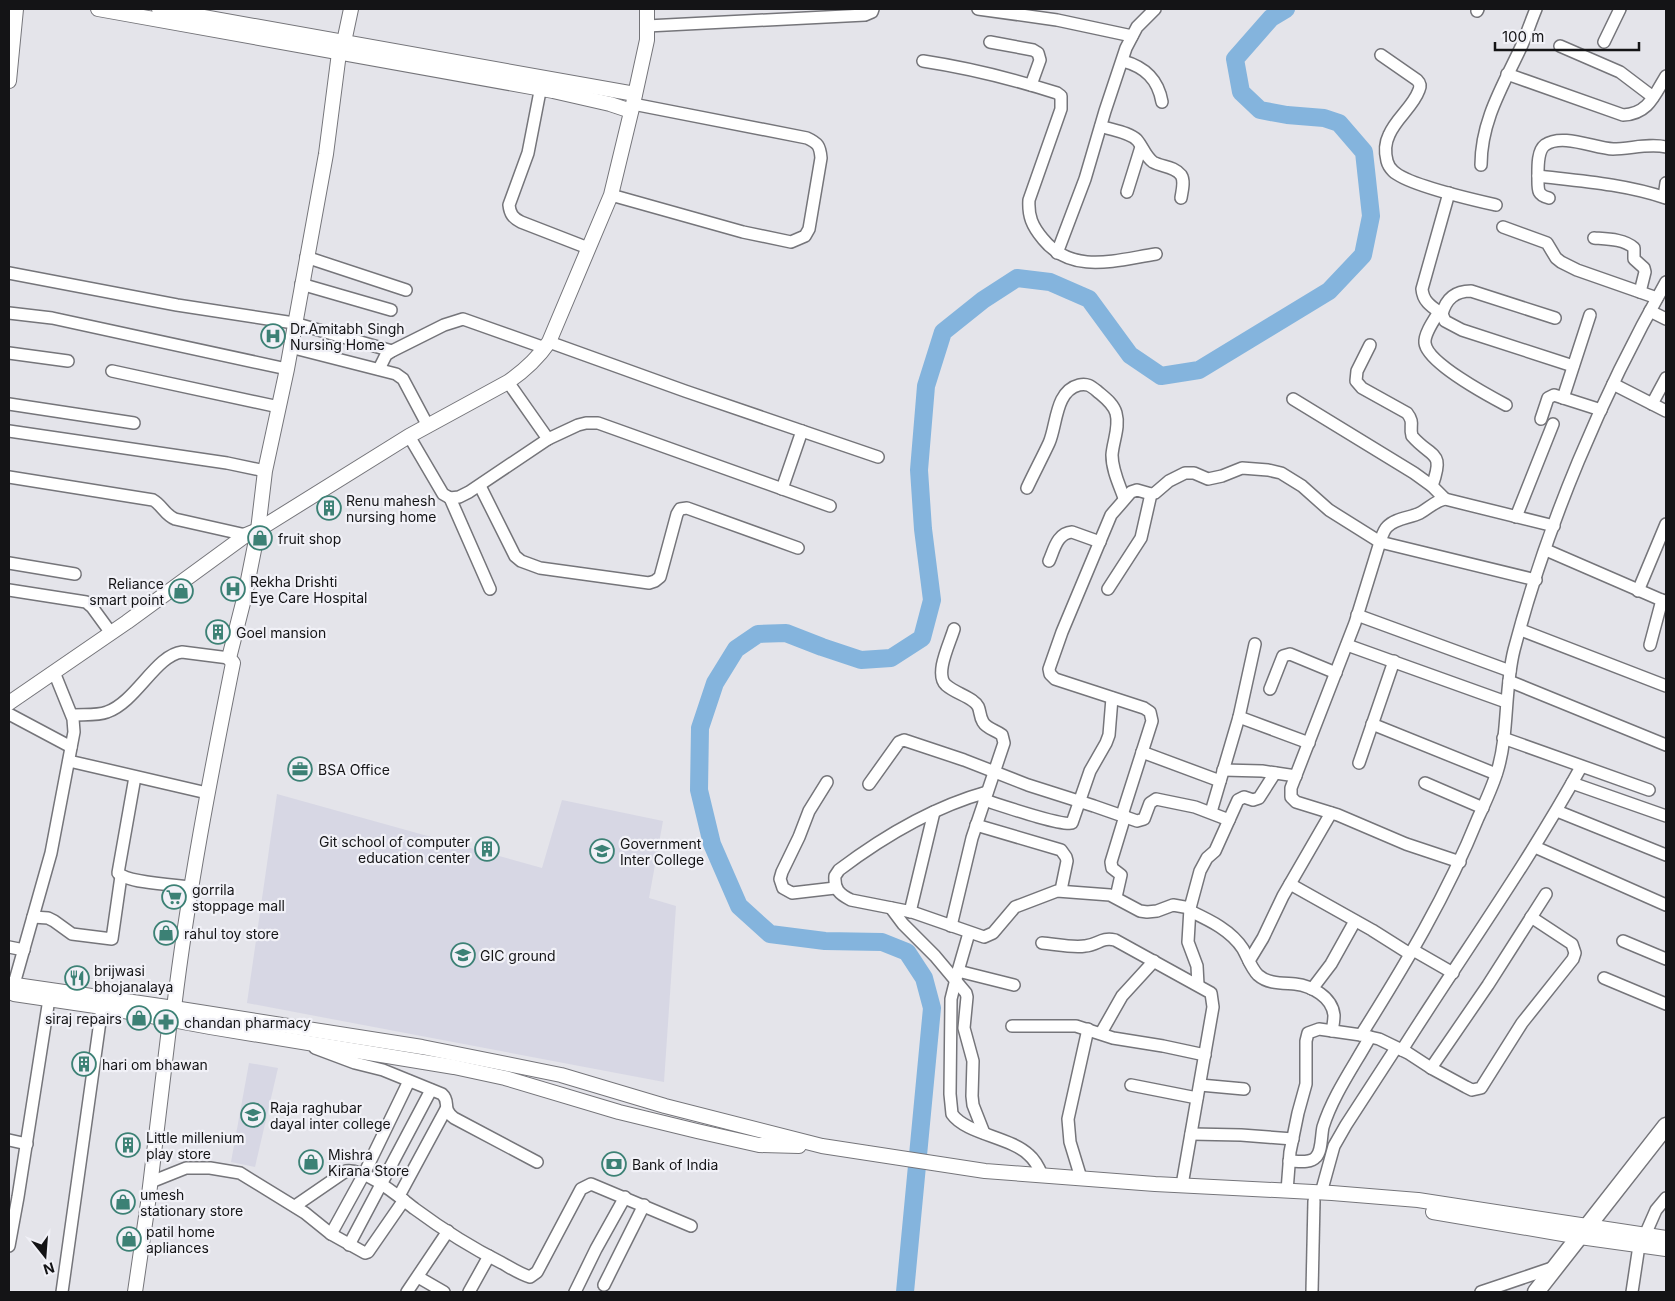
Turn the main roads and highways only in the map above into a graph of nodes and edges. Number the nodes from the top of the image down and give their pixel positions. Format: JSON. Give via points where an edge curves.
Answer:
{"nodes":[{"id":1,"x":1666,"y":1126,"type":"edge"},
{"id":2,"x":1536,"y":1292,"type":"edge"}],
"edges":[{"from":1,"to":2,"type":"main road"}]}
